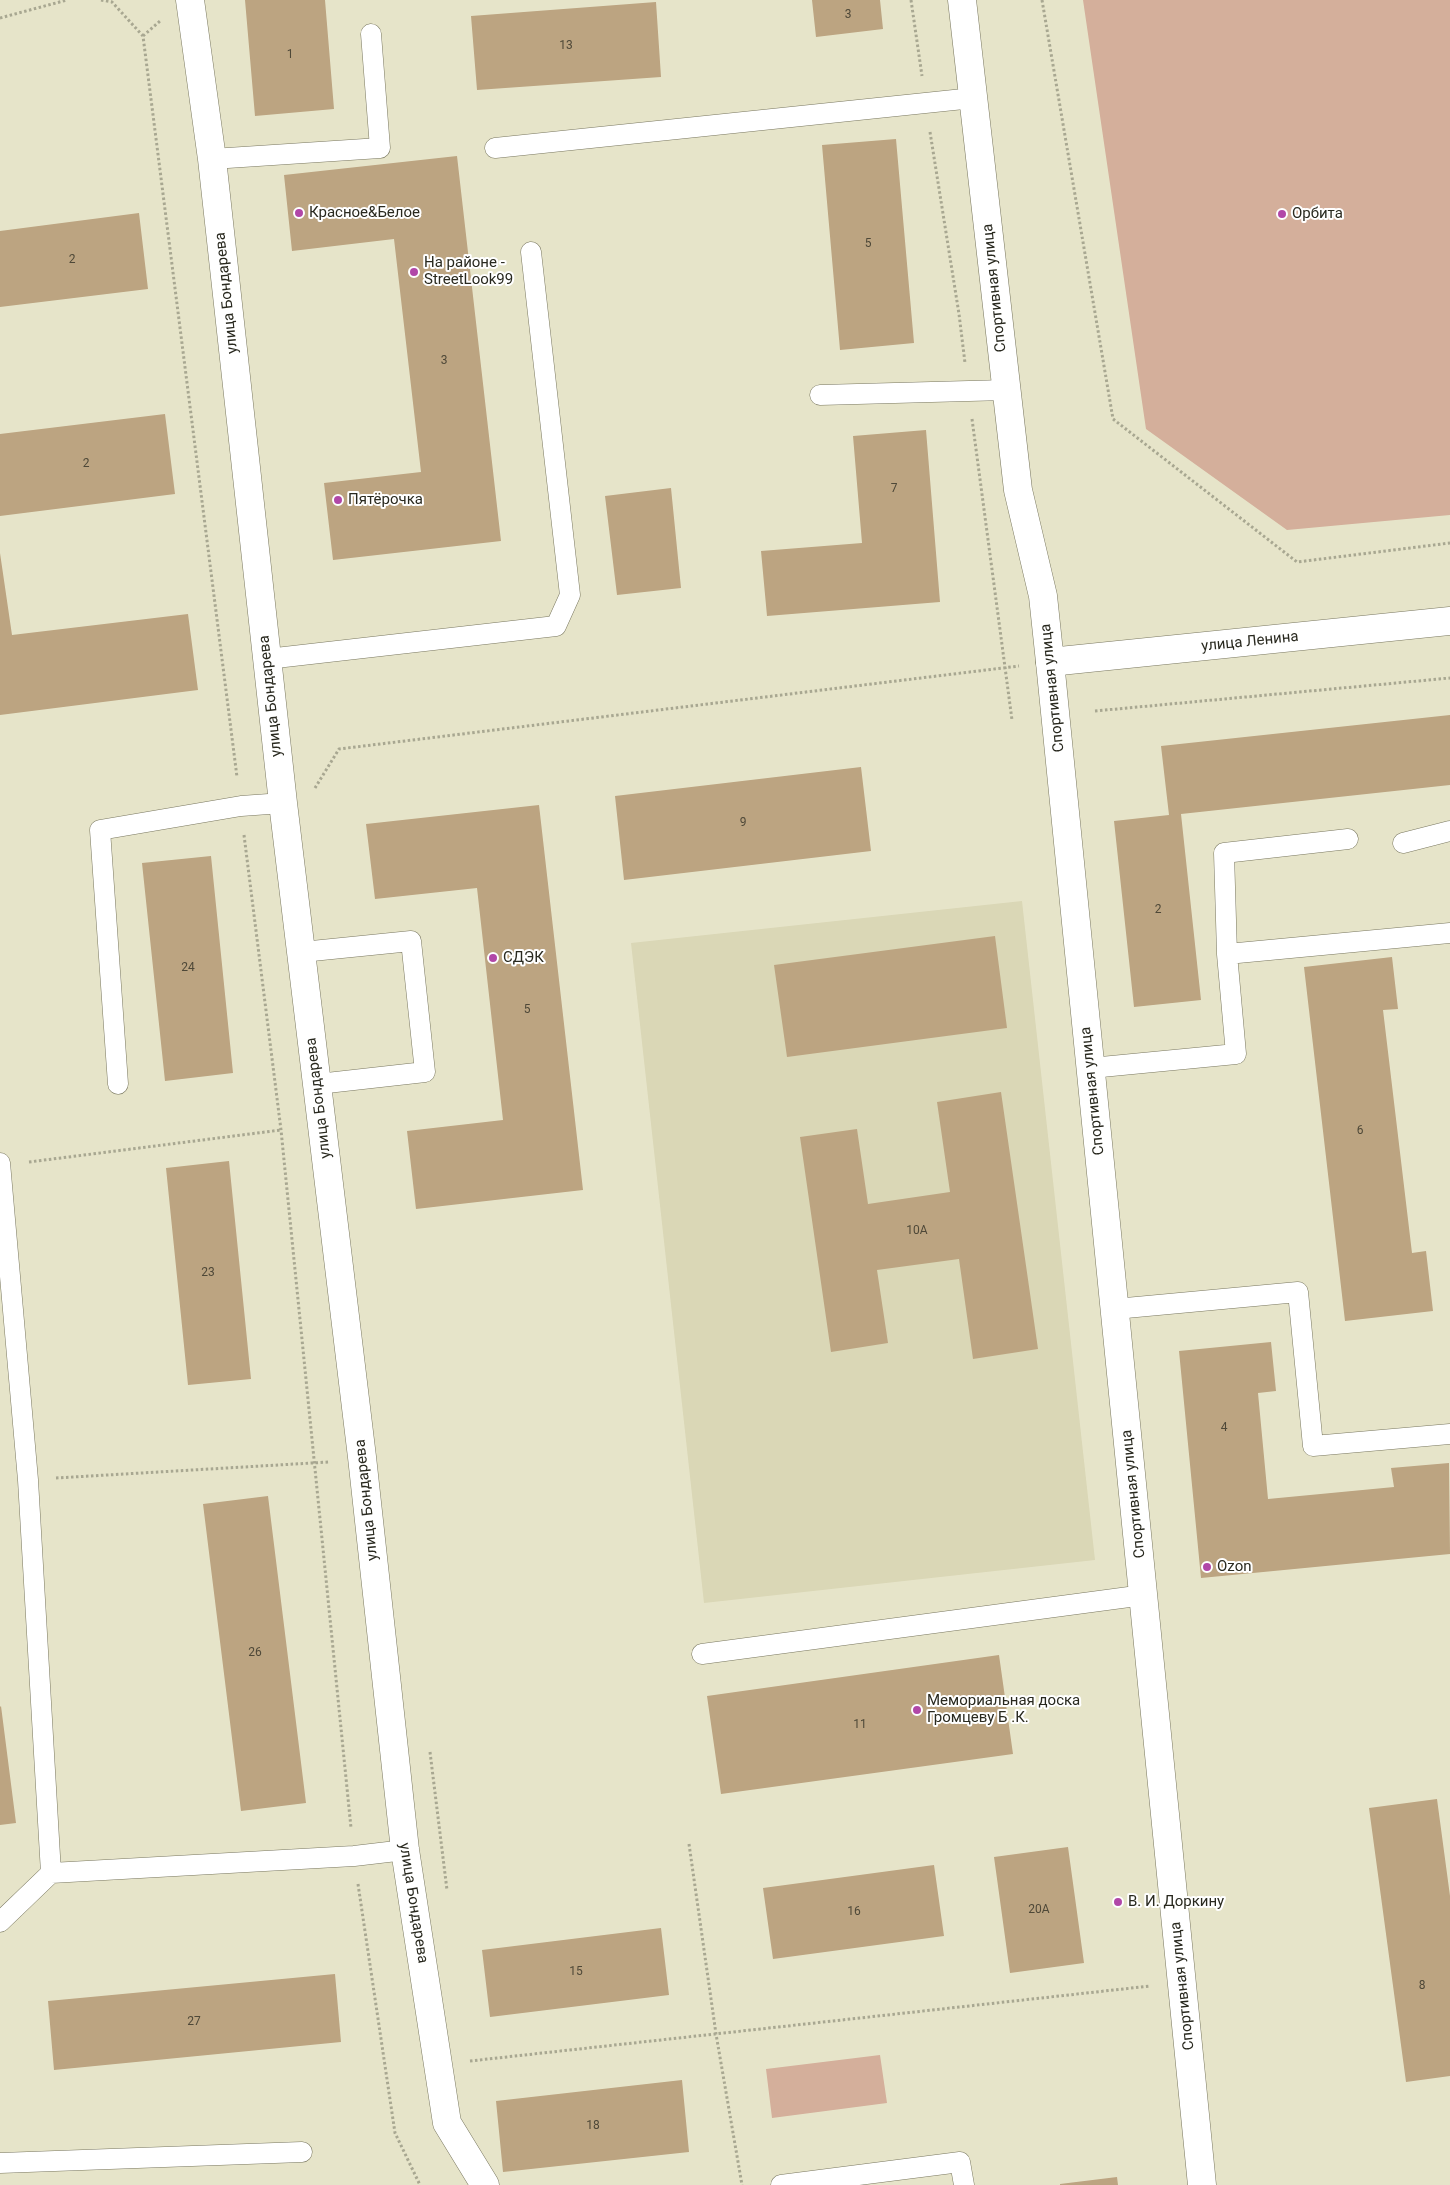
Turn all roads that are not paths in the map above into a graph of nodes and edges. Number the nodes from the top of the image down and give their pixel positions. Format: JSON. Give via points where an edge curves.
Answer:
{"nodes":[{"id":1,"x":190,"y":0,"type":"edge"},
{"id":2,"x":962,"y":0,"type":"edge"},
{"id":3,"x":371,"y":34,"type":"dead end"},
{"id":4,"x":973,"y":98,"type":"junction"},
{"id":5,"x":495,"y":148,"type":"dead end"},
{"id":6,"x":212,"y":159,"type":"junction"},
{"id":7,"x":531,"y":252,"type":"dead end"},
{"id":8,"x":1006,"y":390,"type":"junction"},
{"id":9,"x":820,"y":395,"type":"dead end"},
{"id":10,"x":1450,"y":621,"type":"edge"},
{"id":11,"x":267,"y":659,"type":"junction"},
{"id":12,"x":1050,"y":662,"type":"junction"},
{"id":13,"x":284,"y":803,"type":"junction"},
{"id":14,"x":1450,"y":832,"type":"edge"},
{"id":15,"x":1348,"y":839,"type":"dead end"},
{"id":16,"x":1403,"y":843,"type":"dead end"},
{"id":17,"x":1450,"y":933,"type":"edge"},
{"id":18,"x":302,"y":952,"type":"junction"},
{"id":19,"x":1227,"y":954,"type":"junction"},
{"id":20,"x":1091,"y":1068,"type":"junction"},
{"id":21,"x":118,"y":1084,"type":"dead end"},
{"id":22,"x":318,"y":1084,"type":"junction"},
{"id":23,"x":0,"y":1164,"type":"edge"},
{"id":24,"x":1115,"y":1309,"type":"junction"},
{"id":25,"x":1450,"y":1434,"type":"edge"},
{"id":26,"x":1144,"y":1595,"type":"junction"},
{"id":27,"x":702,"y":1654,"type":"dead end"},
{"id":28,"x":404,"y":1850,"type":"junction"},
{"id":29,"x":52,"y":1873,"type":"junction"},
{"id":30,"x":0,"y":1922,"type":"edge"},
{"id":31,"x":302,"y":2152,"type":"dead end"},
{"id":32,"x":0,"y":2163,"type":"edge"},
{"id":33,"x":485,"y":2185,"type":"edge"},
{"id":34,"x":780,"y":2185,"type":"edge"},
{"id":35,"x":964,"y":2185,"type":"edge"},
{"id":36,"x":1202,"y":2185,"type":"edge"}],
"edges":[{"from":1,"to":6,"type":"street","name":"улица Бондарева"},
{"from":2,"to":4,"type":"street","name":"Спортивная улица"},
{"from":3,"to":6,"type":"lane","via":[[380,148]]},
{"from":4,"to":5,"type":"lane"},
{"from":4,"to":8,"type":"street","name":"Спортивная улица"},
{"from":6,"to":11,"type":"street","name":"улица Бондарева"},
{"from":7,"to":11,"type":"lane","via":[[570,595],[556,626]]},
{"from":8,"to":9,"type":"lane"},
{"from":8,"to":12,"type":"street","name":"Спортивная улица","via":[[1018,490],[1043,596]]},
{"from":10,"to":12,"type":"street","name":"улица Ленина"},
{"from":11,"to":13,"type":"street","name":"улица Бондарева"},
{"from":12,"to":20,"type":"street","name":"Спортивная улица"},
{"from":13,"to":18,"type":"street","name":"улица Бондарева"},
{"from":13,"to":21,"type":"lane","via":[[241,806],[100,830]]},
{"from":14,"to":16,"type":"lane"},
{"from":15,"to":19,"type":"lane","via":[[1224,853]]},
{"from":17,"to":19,"type":"lane"},
{"from":18,"to":22,"type":"street","name":"улица Бондарева"},
{"from":18,"to":22,"type":"lane","via":[[411,941],[425,1072]]},
{"from":19,"to":20,"type":"lane","via":[[1236,1054]]},
{"from":20,"to":24,"type":"street","name":"Спортивная улица"},
{"from":22,"to":28,"type":"street","name":"улица Бондарева"},
{"from":23,"to":29,"type":"lane","via":[[28,1480]]},
{"from":24,"to":25,"type":"lane","via":[[1298,1292],[1313,1446]]},
{"from":24,"to":26,"type":"street","name":"Спортивная улица"},
{"from":26,"to":27,"type":"lane"},
{"from":26,"to":36,"type":"street","name":"Спортивная улица"},
{"from":28,"to":29,"type":"lane","via":[[354,1856]]},
{"from":28,"to":33,"type":"street","name":"улица Бондарева","via":[[447,2123]]},
{"from":29,"to":30,"type":"lane"},
{"from":31,"to":32,"type":"lane"},
{"from":34,"to":35,"type":"lane","via":[[960,2162]]}]}
